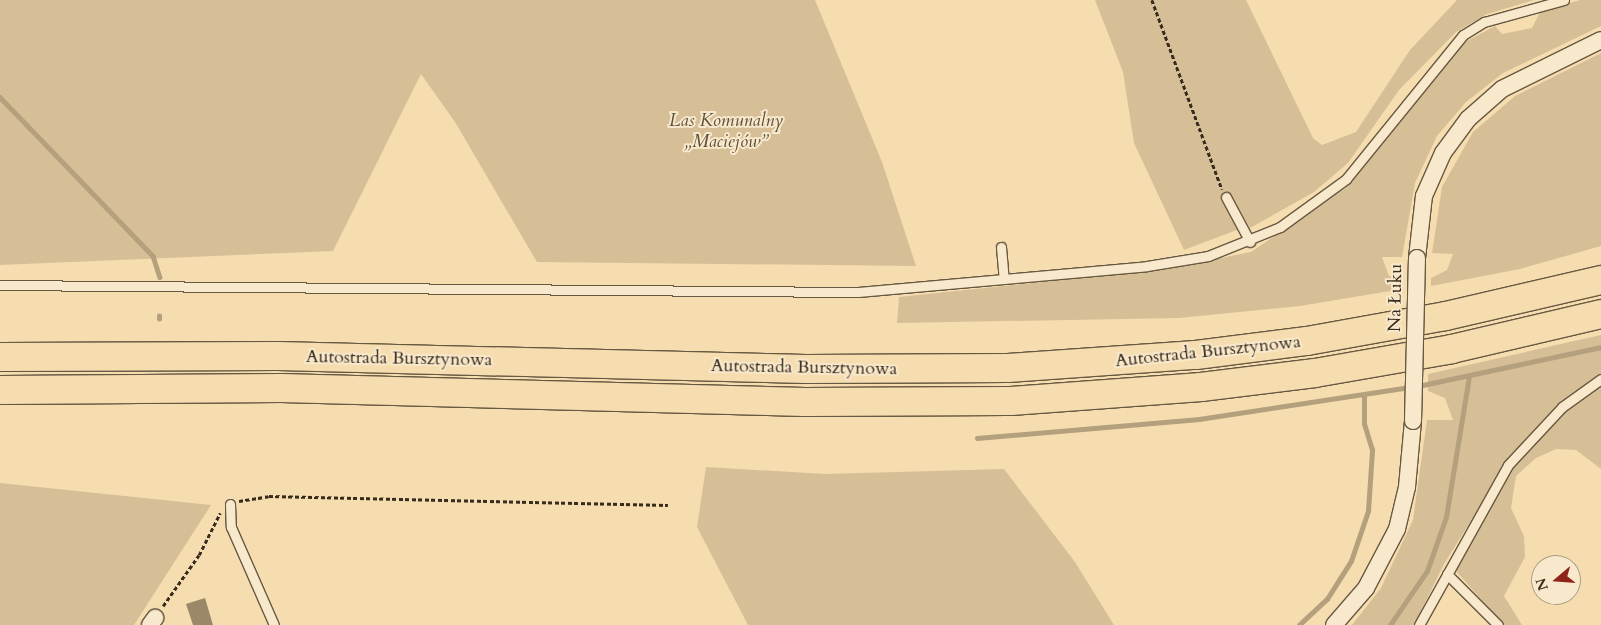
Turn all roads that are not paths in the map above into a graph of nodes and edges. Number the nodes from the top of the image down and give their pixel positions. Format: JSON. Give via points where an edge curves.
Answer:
{"nodes":[{"id":1,"x":1564,"y":0,"type":"edge"},
{"id":2,"x":1546,"y":2,"type":"edge"},
{"id":3,"x":1601,"y":40,"type":"edge"},
{"id":4,"x":1226,"y":197,"type":"road end"},
{"id":5,"x":1250,"y":242,"type":"junction"},
{"id":6,"x":1001,"y":248,"type":"dead end"},
{"id":7,"x":1004,"y":279,"type":"junction"},
{"id":8,"x":1601,"y":280,"type":"edge"},
{"id":9,"x":0,"y":285,"type":"edge"},
{"id":10,"x":1601,"y":314,"type":"edge"},
{"id":11,"x":0,"y":357,"type":"edge"},
{"id":12,"x":1601,"y":379,"type":"edge"},
{"id":13,"x":0,"y":390,"type":"edge"},
{"id":14,"x":230,"y":504,"type":"road end"},
{"id":15,"x":1448,"y":574,"type":"junction"},
{"id":16,"x":274,"y":625,"type":"edge"},
{"id":17,"x":1334,"y":625,"type":"edge"},
{"id":18,"x":1419,"y":625,"type":"edge"},
{"id":19,"x":1498,"y":625,"type":"edge"}],
"edges":[{"from":1,"to":2,"type":"lane"},
{"from":2,"to":5,"type":"lane","via":[[1484,22],[1463,35],[1346,179],[1315,205]]},
{"from":3,"to":17,"type":"street","name":"Na Łuku","bridge":true,"via":[[1502,89],[1456,133],[1424,196],[1417,258],[1413,421],[1407,487],[1397,529],[1366,588]]},
{"from":4,"to":5,"type":"lane"},
{"from":5,"to":7,"type":"lane","via":[[1208,256],[1147,266]]},
{"from":6,"to":7,"type":"lane"},
{"from":7,"to":9,"type":"lane","via":[[858,292]]},
{"from":8,"to":11,"type":"highway","name":"Autostrada Bursztynowa","via":[[1446,316],[1307,341],[1196,355],[1008,368],[796,369],[258,356]]},
{"from":10,"to":13,"type":"highway","name":"Autostrada Bursztynowa","via":[[1452,349],[1315,373],[1200,387],[1011,401],[796,402],[271,388]]},
{"from":12,"to":15,"type":"lane","via":[[1562,407],[1508,466]]},
{"from":14,"to":16,"type":"lane","via":[[232,527]]},
{"from":15,"to":18,"type":"lane"},
{"from":15,"to":19,"type":"lane"}]}
